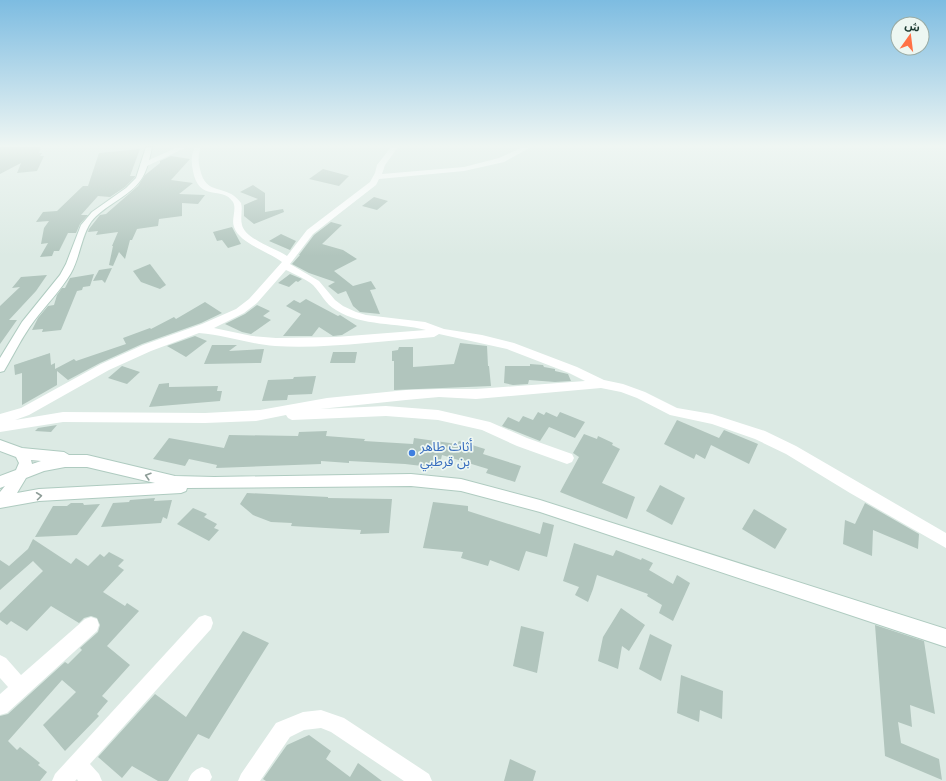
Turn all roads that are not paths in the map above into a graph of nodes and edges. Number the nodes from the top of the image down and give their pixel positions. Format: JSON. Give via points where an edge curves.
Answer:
{"nodes":[{"id":1,"x":135,"y":183,"type":"edge"},
{"id":2,"x":200,"y":183,"type":"edge"},
{"id":3,"x":371,"y":183,"type":"edge"},
{"id":4,"x":287,"y":263,"type":"junction"},
{"id":5,"x":194,"y":331,"type":"junction"},
{"id":6,"x":443,"y":332,"type":"junction"},
{"id":7,"x":0,"y":368,"type":"edge"},
{"id":8,"x":601,"y":384,"type":"junction"},
{"id":9,"x":256,"y":416,"type":"junction"},
{"id":10,"x":0,"y":419,"type":"edge"},
{"id":11,"x":0,"y":428,"type":"edge"},
{"id":12,"x":0,"y":446,"type":"edge"},
{"id":13,"x":21,"y":453,"type":"junction"},
{"id":14,"x":567,"y":458,"type":"dead end"},
{"id":15,"x":87,"y":461,"type":"junction"},
{"id":16,"x":22,"y":473,"type":"junction"},
{"id":17,"x":0,"y":482,"type":"edge"},
{"id":18,"x":214,"y":484,"type":"junction"},
{"id":19,"x":0,"y":502,"type":"edge"},
{"id":20,"x":946,"y":541,"type":"edge"},
{"id":21,"x":205,"y":623,"type":"dead end"},
{"id":22,"x":91,"y":625,"type":"dead end"},
{"id":23,"x":946,"y":638,"type":"edge"},
{"id":24,"x":0,"y":664,"type":"edge"},
{"id":25,"x":20,"y":688,"type":"junction"},
{"id":26,"x":0,"y":706,"type":"edge"},
{"id":27,"x":77,"y":765,"type":"junction"},
{"id":28,"x":62,"y":781,"type":"edge"},
{"id":29,"x":92,"y":781,"type":"edge"},
{"id":30,"x":248,"y":781,"type":"edge"},
{"id":31,"x":422,"y":781,"type":"edge"}],
"edges":[{"from":1,"to":7,"type":"street","via":[[96,211],[89,220],[83,229],[76,255],[67,272],[35,311]]},
{"from":2,"to":4,"type":"street","via":[[232,197],[238,205],[237,226],[243,234],[274,252]]},
{"from":3,"to":4,"type":"street","via":[[310,232]]},
{"from":4,"to":5,"type":"street","via":[[253,301],[240,311]]},
{"from":4,"to":6,"type":"street","via":[[316,283],[331,302],[352,314],[425,326]]},
{"from":5,"to":6,"type":"street","via":[[208,330],[252,340],[276,342],[336,341]]},
{"from":5,"to":10,"type":"street","via":[[105,366],[25,412]]},
{"from":6,"to":8,"type":"street","via":[[510,346],[573,370]]},
{"from":8,"to":9,"type":"street","via":[[476,394],[406,395],[327,403]]},
{"from":8,"to":20,"type":"street","via":[[623,388],[674,412],[712,419],[760,435],[791,450]]},
{"from":9,"to":11,"type":"street","via":[[63,417]]},
{"from":9,"to":14,"type":"street","via":[[386,411],[438,415],[485,426]]},
{"from":12,"to":13,"type":"street"},
{"from":13,"to":15,"type":"street"},
{"from":13,"to":16,"type":"street","via":[[26,463]]},
{"from":15,"to":16,"type":"street","via":[[65,461]]},
{"from":18,"to":15,"type":"street","one_way":true,"via":[[152,478],[131,470]]},
{"from":16,"to":17,"type":"street"},
{"from":16,"to":19,"type":"street","via":[[14,488]]},
{"from":19,"to":18,"type":"street","one_way":true,"via":[[39,495]]},
{"from":18,"to":23,"type":"street","via":[[411,480],[461,485],[540,506]]},
{"from":21,"to":27,"type":"street"},
{"from":22,"to":25,"type":"street"},
{"from":24,"to":25,"type":"street"},
{"from":25,"to":26,"type":"street"},
{"from":27,"to":28,"type":"street"},
{"from":27,"to":29,"type":"street"},
{"from":30,"to":31,"type":"street","via":[[283,730],[303,721],[321,719],[337,725]]}]}
